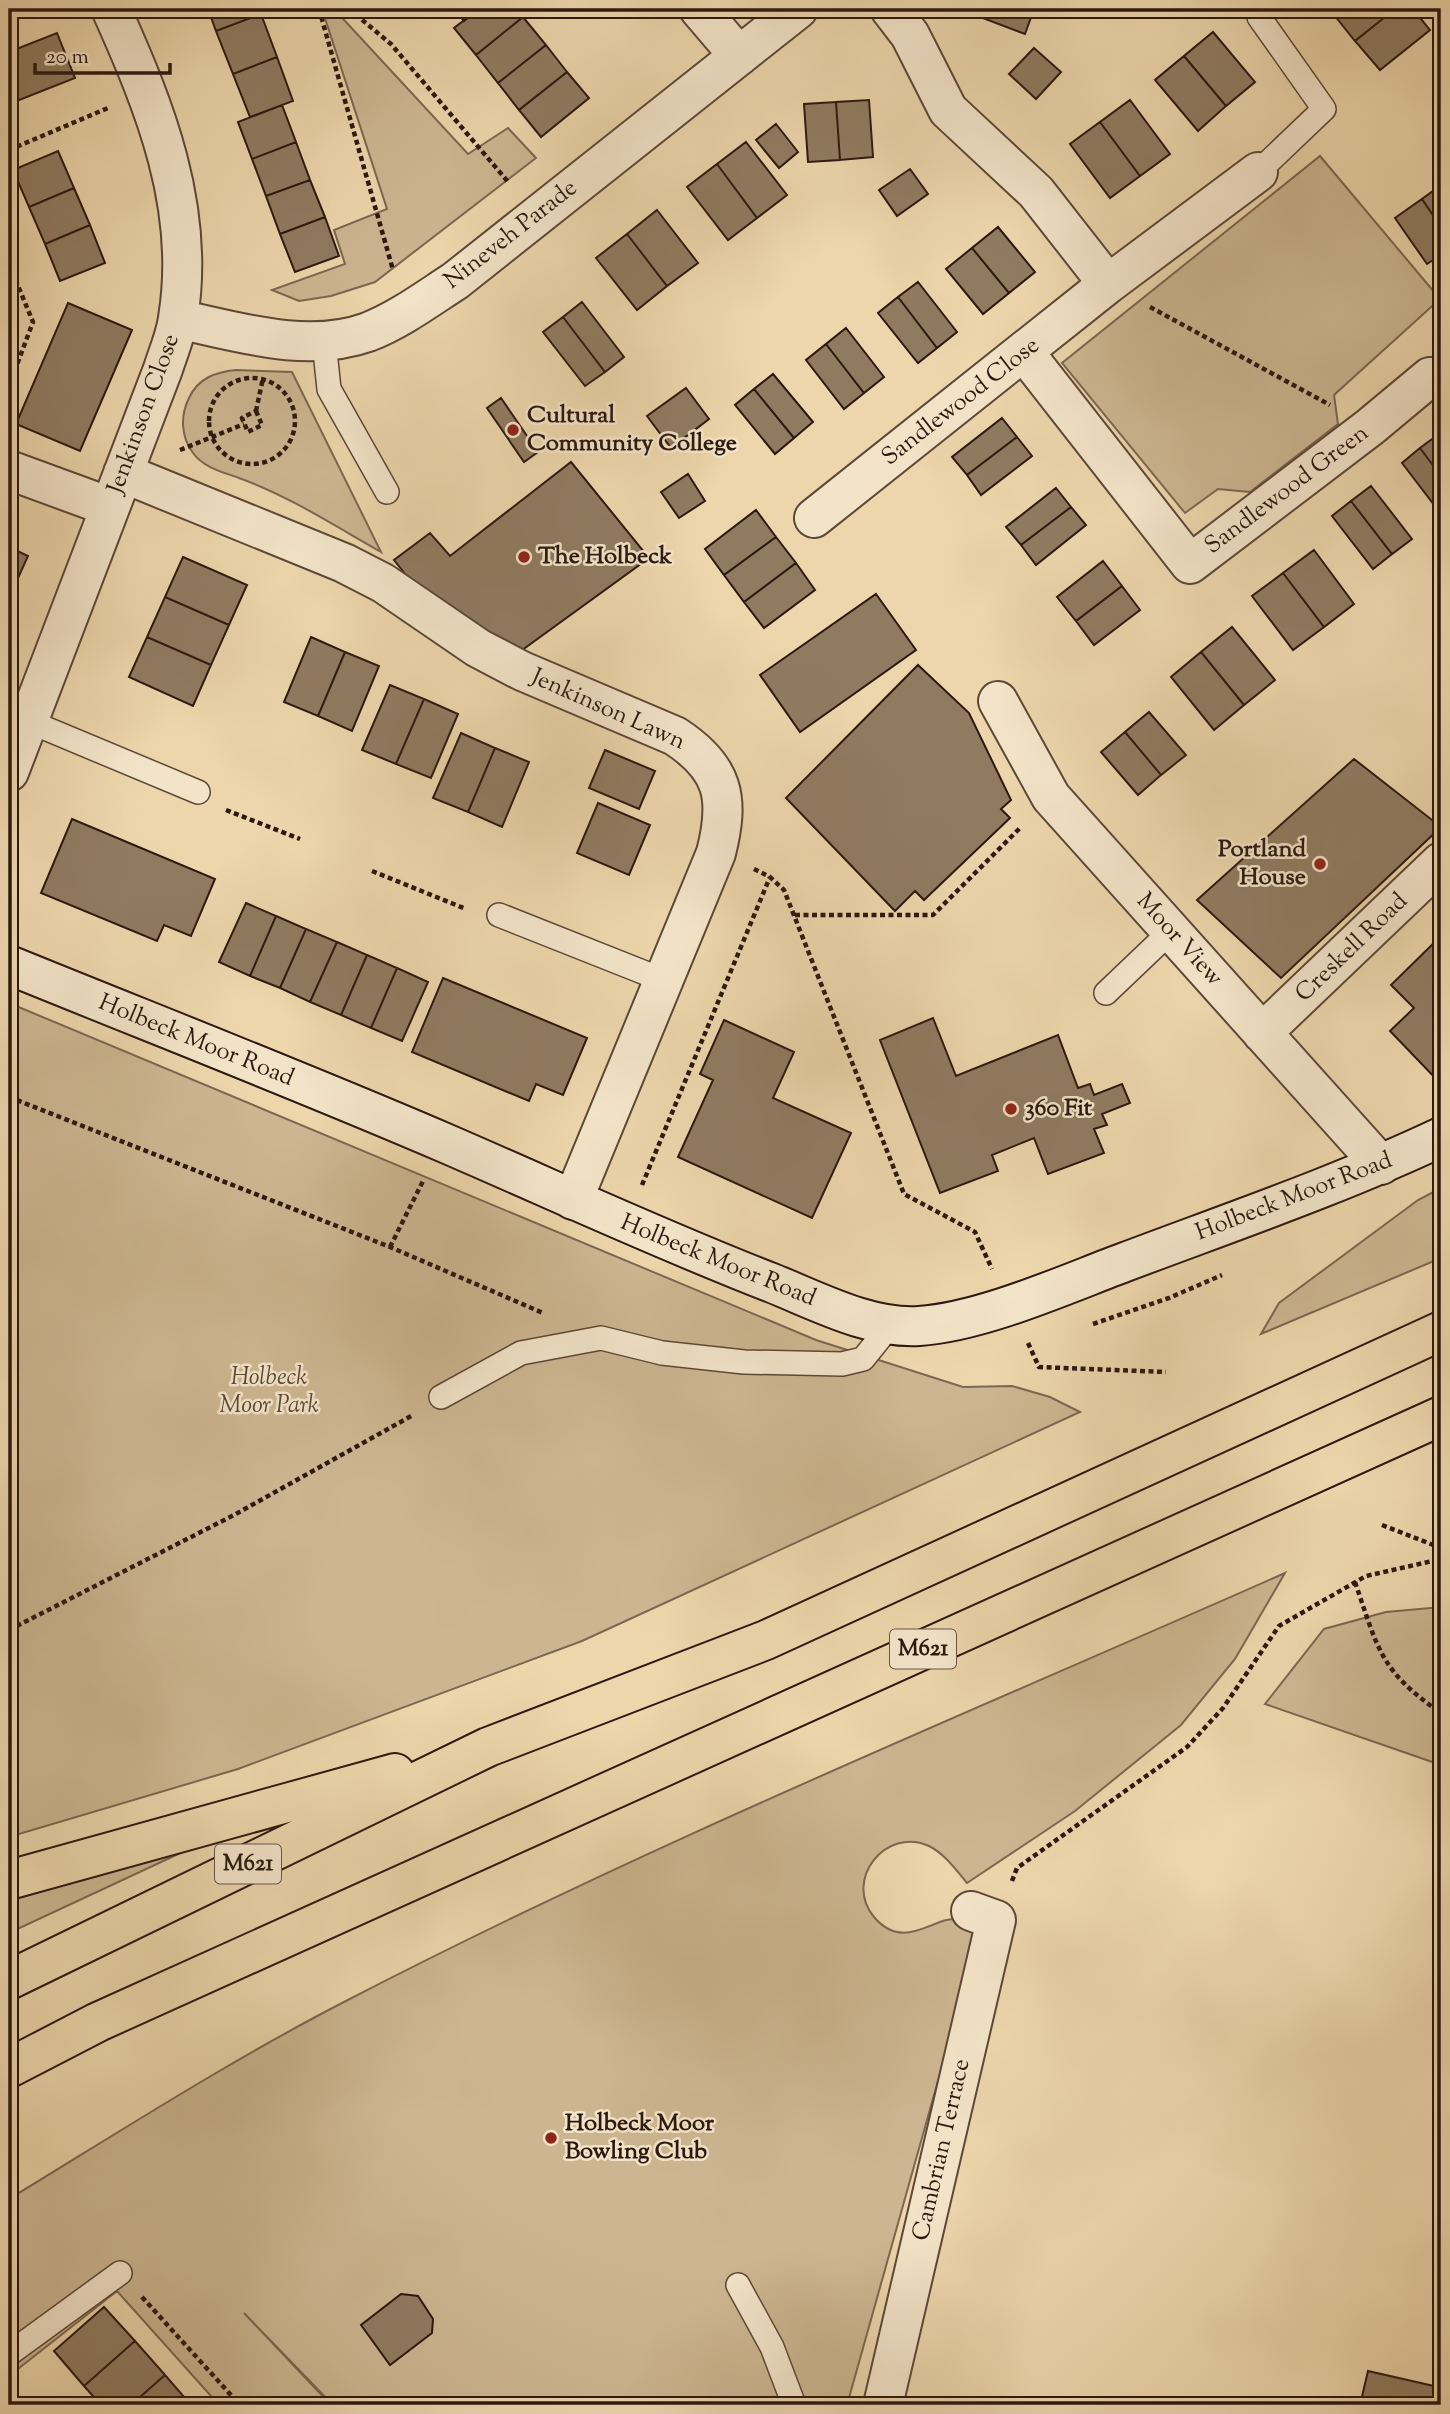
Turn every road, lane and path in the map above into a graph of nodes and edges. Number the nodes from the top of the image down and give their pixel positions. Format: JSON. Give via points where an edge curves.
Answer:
{"nodes":[{"id":1,"x":111,"y":9,"type":"edge"},
{"id":2,"x":319,"y":9,"type":"edge"},
{"id":3,"x":349,"y":9,"type":"edge"},
{"id":4,"x":699,"y":9,"type":"edge"},
{"id":5,"x":798,"y":9,"type":"edge"},
{"id":6,"x":890,"y":9,"type":"edge"},
{"id":7,"x":1259,"y":17,"type":"dead end"},
{"id":8,"x":739,"y":56,"type":"junction"},
{"id":9,"x":148,"y":90,"type":"junction"},
{"id":10,"x":9,"y":150,"type":"edge"},
{"id":11,"x":1258,"y":172,"type":"joint"},
{"id":12,"x":537,"y":216,"type":"junction"},
{"id":13,"x":9,"y":264,"type":"edge"},
{"id":14,"x":1108,"y":284,"type":"junction"},
{"id":15,"x":405,"y":313,"type":"junction"},
{"id":16,"x":178,"y":319,"type":"junction"},
{"id":17,"x":324,"y":342,"type":"junction"},
{"id":18,"x":1024,"y":352,"type":"junction"},
{"id":19,"x":1430,"y":377,"type":"dead end"},
{"id":20,"x":9,"y":386,"type":"edge"},
{"id":21,"x":209,"y":417,"type":"joint"},
{"id":22,"x":244,"y":424,"type":"joint"},
{"id":23,"x":1370,"y":427,"type":"junction"},
{"id":24,"x":9,"y":470,"type":"edge"},
{"id":25,"x":117,"y":490,"type":"junction"},
{"id":26,"x":387,"y":492,"type":"dead end"},
{"id":27,"x":814,"y":519,"type":"dead end"},
{"id":28,"x":998,"y":701,"type":"dead end"},
{"id":29,"x":28,"y":721,"type":"junction"},
{"id":30,"x":9,"y":772,"type":"edge"},
{"id":31,"x":198,"y":792,"type":"joint"},
{"id":32,"x":1051,"y":797,"type":"junction"},
{"id":33,"x":300,"y":839,"type":"dead end"},
{"id":34,"x":716,"y":853,"type":"junction"},
{"id":35,"x":1441,"y":862,"type":"edge"},
{"id":36,"x":372,"y":871,"type":"dead end"},
{"id":37,"x":770,"y":877,"type":"junction"},
{"id":38,"x":499,"y":915,"type":"joint"},
{"id":39,"x":795,"y":915,"type":"junction"},
{"id":40,"x":1171,"y":931,"type":"junction"},
{"id":41,"x":9,"y":965,"type":"edge"},
{"id":42,"x":663,"y":980,"type":"junction"},
{"id":43,"x":1106,"y":993,"type":"dead end"},
{"id":44,"x":1262,"y":1033,"type":"junction"},
{"id":45,"x":9,"y":1097,"type":"edge"},
{"id":46,"x":1441,"y":1136,"type":"edge"},
{"id":47,"x":443,"y":1142,"type":"junction"},
{"id":48,"x":1381,"y":1165,"type":"junction"},
{"id":49,"x":573,"y":1200,"type":"junction"},
{"id":50,"x":626,"y":1224,"type":"junction"},
{"id":51,"x":390,"y":1247,"type":"junction"},
{"id":52,"x":1009,"y":1304,"type":"junction"},
{"id":53,"x":892,"y":1323,"type":"junction"},
{"id":54,"x":1441,"y":1331,"type":"edge"},
{"id":55,"x":601,"y":1338,"type":"junction"},
{"id":56,"x":1166,"y":1372,"type":"dead end"},
{"id":57,"x":441,"y":1396,"type":"joint"},
{"id":58,"x":1441,"y":1416,"type":"edge"},
{"id":59,"x":1382,"y":1525,"type":"dead end"},
{"id":60,"x":1441,"y":1548,"type":"edge"},
{"id":61,"x":1441,"y":1559,"type":"edge"},
{"id":62,"x":1355,"y":1582,"type":"junction"},
{"id":63,"x":9,"y":1630,"type":"edge"},
{"id":64,"x":1441,"y":1713,"type":"edge"},
{"id":65,"x":488,"y":1747,"type":"junction"},
{"id":66,"x":9,"y":1880,"type":"edge"},
{"id":67,"x":984,"y":1915,"type":"joint"},
{"id":68,"x":9,"y":1980,"type":"edge"},
{"id":69,"x":9,"y":2068,"type":"edge"},
{"id":70,"x":120,"y":2273,"type":"joint"},
{"id":71,"x":738,"y":2285,"type":"dead end"},
{"id":72,"x":9,"y":2354,"type":"edge"},
{"id":73,"x":240,"y":2405,"type":"edge"},
{"id":74,"x":794,"y":2405,"type":"edge"},
{"id":75,"x":883,"y":2405,"type":"edge"}],
"edges":[{"from":1,"to":9,"type":"street","name":"Jenkinson Close"},
{"from":2,"to":15,"type":"path"},
{"from":3,"to":12,"type":"path","via":[[391,44]]},
{"from":4,"to":8,"type":"street"},
{"from":5,"to":8,"type":"street","name":"Nineveh Parade"},
{"from":6,"to":14,"type":"street","via":[[911,35],[948,110],[1036,192]]},
{"from":7,"to":11,"type":"lane","via":[[1324,109]]},
{"from":8,"to":12,"type":"street","name":"Nineveh Parade"},
{"from":9,"to":10,"type":"path"},
{"from":9,"to":16,"type":"street","name":"Jenkinson Close","via":[[173,172],[184,248]]},
{"from":11,"to":14,"type":"street","name":"Sandlewood Close"},
{"from":12,"to":15,"type":"street","name":"Nineveh Parade","via":[[455,281]]},
{"from":13,"to":20,"type":"path","via":[[33,321]]},
{"from":14,"to":18,"type":"street","name":"Sandlewood Close"},
{"from":14,"to":23,"type":"path"},
{"from":15,"to":17,"type":"street","name":"Nineveh Parade","via":[[367,332]]},
{"from":16,"to":17,"type":"street","name":"Nineveh Parade","via":[[268,339]]},
{"from":16,"to":25,"type":"street","name":"Jenkinson Close"},
{"from":17,"to":26,"type":"lane","via":[[330,389]]},
{"from":18,"to":23,"type":"street","name":"Sandlewood Green","via":[[1190,564]]},
{"from":18,"to":27,"type":"street","name":"Sandlewood Close"},
{"from":19,"to":23,"type":"street","name":"Sandlewood Green"},
{"from":21,"to":21,"type":"path","via":[[221,391],[248,378],[262,379],[285,393],[295,418],[288,444],[268,461],[255,464],[227,456],[217,445]]},
{"from":22,"to":22,"type":"path","via":[[242,418],[256,411],[262,425],[248,432]]},
{"from":24,"to":25,"type":"street","name":"Jenkinson Lawn"},
{"from":25,"to":29,"type":"street","name":"Jenkinson Close"},
{"from":25,"to":34,"type":"street","name":"Jenkinson Lawn","via":[[344,562],[478,648],[675,736],[697,751],[713,771],[723,795],[724,821]]},
{"from":28,"to":32,"type":"street","name":"Moor View"},
{"from":29,"to":30,"type":"street","name":"Jenkinson Close"},
{"from":29,"to":31,"type":"lane"},
{"from":31,"to":33,"type":"path","via":[[217,806]]},
{"from":32,"to":39,"type":"path","via":[[933,915]]},
{"from":32,"to":40,"type":"street","name":"Moor View"},
{"from":34,"to":37,"type":"path"},
{"from":34,"to":42,"type":"street","name":"Jenkinson Lawn"},
{"from":35,"to":44,"type":"street","name":"Creskell Road"},
{"from":36,"to":38,"type":"path","via":[[474,912]]},
{"from":37,"to":39,"type":"path","via":[[784,890]]},
{"from":37,"to":50,"type":"path"},
{"from":38,"to":42,"type":"lane"},
{"from":39,"to":52,"type":"path","via":[[904,1194],[975,1233]]},
{"from":40,"to":43,"type":"lane"},
{"from":40,"to":44,"type":"street","name":"Moor View"},
{"from":41,"to":47,"type":"street","name":"Holbeck Moor Road"},
{"from":42,"to":49,"type":"street","name":"Jenkinson Lawn"},
{"from":44,"to":48,"type":"street","name":"Moor View"},
{"from":45,"to":51,"type":"path"},
{"from":46,"to":48,"type":"street","name":"Holbeck Moor Road"},
{"from":47,"to":49,"type":"street","name":"Holbeck Moor Road"},
{"from":47,"to":51,"type":"path"},
{"from":48,"to":52,"type":"street","name":"Holbeck Moor Road"},
{"from":49,"to":50,"type":"street","name":"Holbeck Moor Road"},
{"from":50,"to":53,"type":"street","name":"Holbeck Moor Road","via":[[855,1316]]},
{"from":51,"to":55,"type":"path"},
{"from":52,"to":53,"type":"street","name":"Holbeck Moor Road","via":[[918,1326]]},
{"from":52,"to":56,"type":"path","via":[[1039,1367]]},
{"from":53,"to":55,"type":"lane","via":[[863,1359],[842,1364],[676,1355]]},
{"from":54,"to":65,"type":"highway","number":"M621","via":[[766,1640]]},
{"from":55,"to":57,"type":"lane","via":[[521,1353]]},
{"from":57,"to":63,"type":"path","via":[[234,1515]]},
{"from":58,"to":69,"type":"highway","number":"M621","via":[[135,2005]]},
{"from":59,"to":60,"type":"path"},
{"from":61,"to":62,"type":"path"},
{"from":62,"to":64,"type":"path","via":[[1381,1658]]},
{"from":62,"to":67,"type":"path","via":[[1279,1626],[1223,1708],[1187,1747],[1017,1868]]},
{"from":65,"to":66,"type":"highway"},
{"from":65,"to":68,"type":"highway","number":"M621"},
{"from":67,"to":75,"type":"street","name":"Cambrian Terrace"},
{"from":70,"to":72,"type":"lane"},
{"from":70,"to":73,"type":"path"},
{"from":71,"to":74,"type":"lane","via":[[772,2347]]}]}
